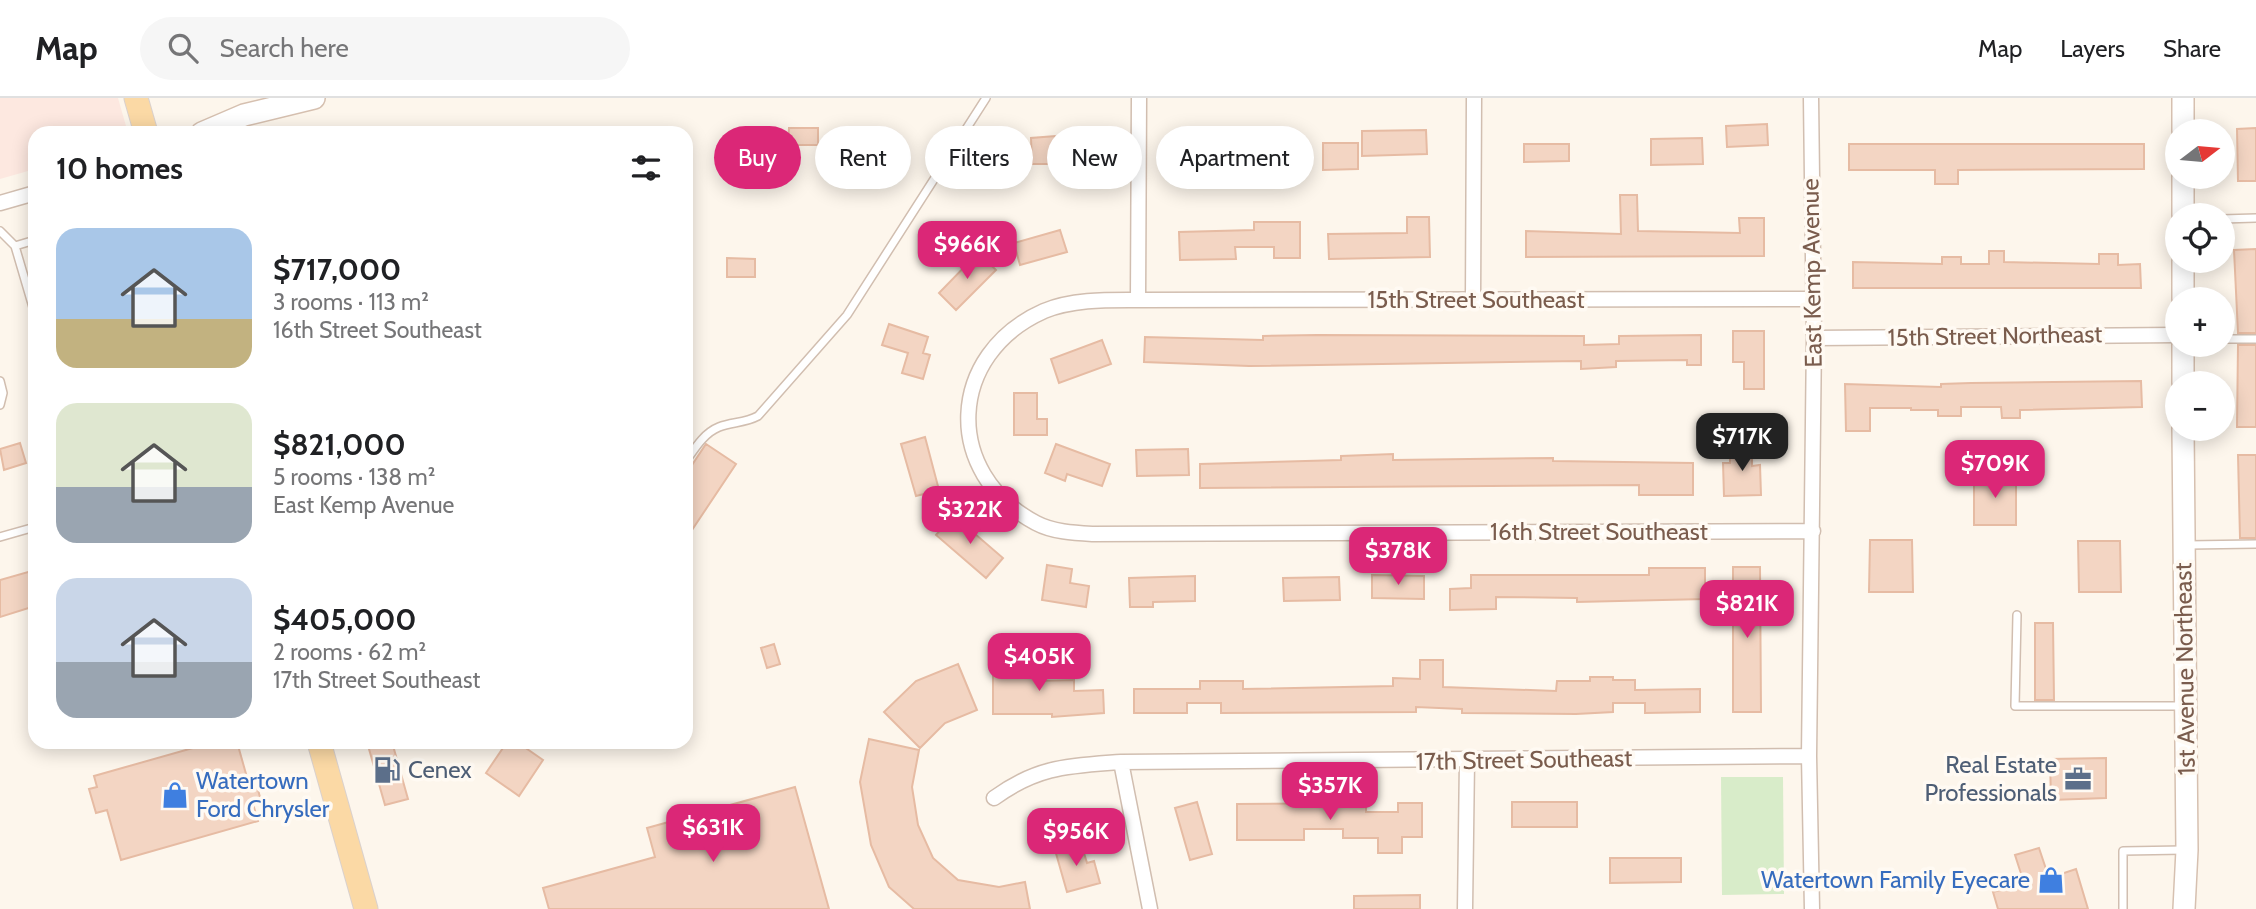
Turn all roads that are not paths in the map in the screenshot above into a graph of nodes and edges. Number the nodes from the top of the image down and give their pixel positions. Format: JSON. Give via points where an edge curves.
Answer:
{"nodes":[{"id":1,"x":136,"y":98,"type":"edge"},
{"id":2,"x":314,"y":98,"type":"edge"},
{"id":3,"x":986,"y":98,"type":"edge"},
{"id":4,"x":1139,"y":98,"type":"edge"},
{"id":5,"x":1474,"y":98,"type":"edge"},
{"id":6,"x":1811,"y":98,"type":"edge"},
{"id":7,"x":2183,"y":98,"type":"edge"},
{"id":8,"x":2183,"y":119,"type":"edge"},
{"id":9,"x":144,"y":126,"type":"edge"},
{"id":10,"x":218,"y":126,"type":"edge"},
{"id":11,"x":28,"y":195,"type":"edge"},
{"id":12,"x":0,"y":203,"type":"edge"},
{"id":13,"x":2256,"y":218,"type":"edge"},
{"id":14,"x":2235,"y":219,"type":"edge"},
{"id":15,"x":0,"y":231,"type":"edge"},
{"id":16,"x":28,"y":242,"type":"edge"},
{"id":17,"x":15,"y":246,"type":"junction"},
{"id":18,"x":28,"y":290,"type":"edge"},
{"id":19,"x":1813,"y":299,"type":"junction"},
{"id":20,"x":1139,"y":300,"type":"junction"},
{"id":21,"x":1473,"y":300,"type":"junction"},
{"id":22,"x":2165,"y":335,"type":"edge"},
{"id":23,"x":1814,"y":338,"type":"junction"},
{"id":24,"x":2235,"y":339,"type":"edge"},
{"id":25,"x":2256,"y":339,"type":"edge"},
{"id":26,"x":0,"y":381,"type":"edge"},
{"id":27,"x":969,"y":404,"type":"joint"},
{"id":28,"x":0,"y":405,"type":"edge"},
{"id":29,"x":2183,"y":441,"type":"edge"},
{"id":30,"x":693,"y":452,"type":"edge"},
{"id":31,"x":28,"y":529,"type":"edge"},
{"id":32,"x":1813,"y":531,"type":"junction"},
{"id":33,"x":0,"y":537,"type":"edge"},
{"id":34,"x":2256,"y":544,"type":"edge"},
{"id":35,"x":2183,"y":545,"type":"junction"},
{"id":36,"x":2017,"y":615,"type":"dead end"},
{"id":37,"x":2185,"y":706,"type":"junction"},
{"id":38,"x":321,"y":749,"type":"edge"},
{"id":39,"x":1809,"y":756,"type":"junction"},
{"id":40,"x":1466,"y":760,"type":"junction"},
{"id":41,"x":1121,"y":762,"type":"junction"},
{"id":42,"x":994,"y":798,"type":"dead end"},
{"id":43,"x":2187,"y":850,"type":"junction"},
{"id":44,"x":366,"y":909,"type":"edge"},
{"id":45,"x":1150,"y":909,"type":"edge"},
{"id":46,"x":1465,"y":909,"type":"edge"},
{"id":47,"x":1812,"y":909,"type":"edge"},
{"id":48,"x":2123,"y":909,"type":"edge"},
{"id":49,"x":2184,"y":909,"type":"edge"}],
"edges":[{"from":1,"to":9,"type":"main road"},
{"from":2,"to":10,"type":"main road"},
{"from":3,"to":30,"type":"lane","via":[[847,315],[758,416],[719,427]]},
{"from":4,"to":20,"type":"street"},
{"from":5,"to":21,"type":"street"},
{"from":6,"to":19,"type":"street","name":"East Kemp Avenue"},
{"from":7,"to":8,"type":"main road"},
{"from":11,"to":12,"type":"street"},
{"from":13,"to":14,"type":"lane"},
{"from":15,"to":17,"type":"lane"},
{"from":16,"to":17,"type":"lane"},
{"from":17,"to":18,"type":"lane"},
{"from":19,"to":21,"type":"street","name":"15th Street Southeast"},
{"from":19,"to":23,"type":"street","name":"East Kemp Avenue"},
{"from":20,"to":21,"type":"street","name":"15th Street Southeast"},
{"from":20,"to":27,"type":"street","name":"15th Street Southeast","via":[[1069,304],[1026,321],[1005,334],[989,353],[976,375]]},
{"from":22,"to":23,"type":"street","name":"15th Street Northeast"},
{"from":23,"to":32,"type":"street","name":"East Kemp Avenue"},
{"from":24,"to":25,"type":"lane"},
{"from":26,"to":28,"type":"lane"},
{"from":27,"to":32,"type":"street","name":"16th Street Southeast","via":[[967,432],[975,458],[1001,497],[1039,524],[1063,532]]},
{"from":29,"to":35,"type":"main road","name":"1st Avenue Northeast"},
{"from":31,"to":33,"type":"lane"},
{"from":32,"to":39,"type":"street","name":"East Kemp Avenue"},
{"from":34,"to":35,"type":"lane"},
{"from":35,"to":37,"type":"main road","name":"1st Avenue Northeast"},
{"from":36,"to":37,"type":"lane","via":[[2015,706]]},
{"from":37,"to":43,"type":"main road","name":"1st Avenue Northeast"},
{"from":38,"to":44,"type":"main road"},
{"from":39,"to":40,"type":"street","name":"17th Street Southeast"},
{"from":39,"to":47,"type":"street","name":"East Kemp Avenue"},
{"from":40,"to":41,"type":"street","name":"17th Street Southeast"},
{"from":40,"to":46,"type":"street"},
{"from":41,"to":42,"type":"street","name":"17th Street Southeast","via":[[1038,772]]},
{"from":41,"to":45,"type":"street"},
{"from":43,"to":48,"type":"lane","via":[[2123,851]]},
{"from":43,"to":49,"type":"main road","name":"1st Avenue Northeast"}]}
